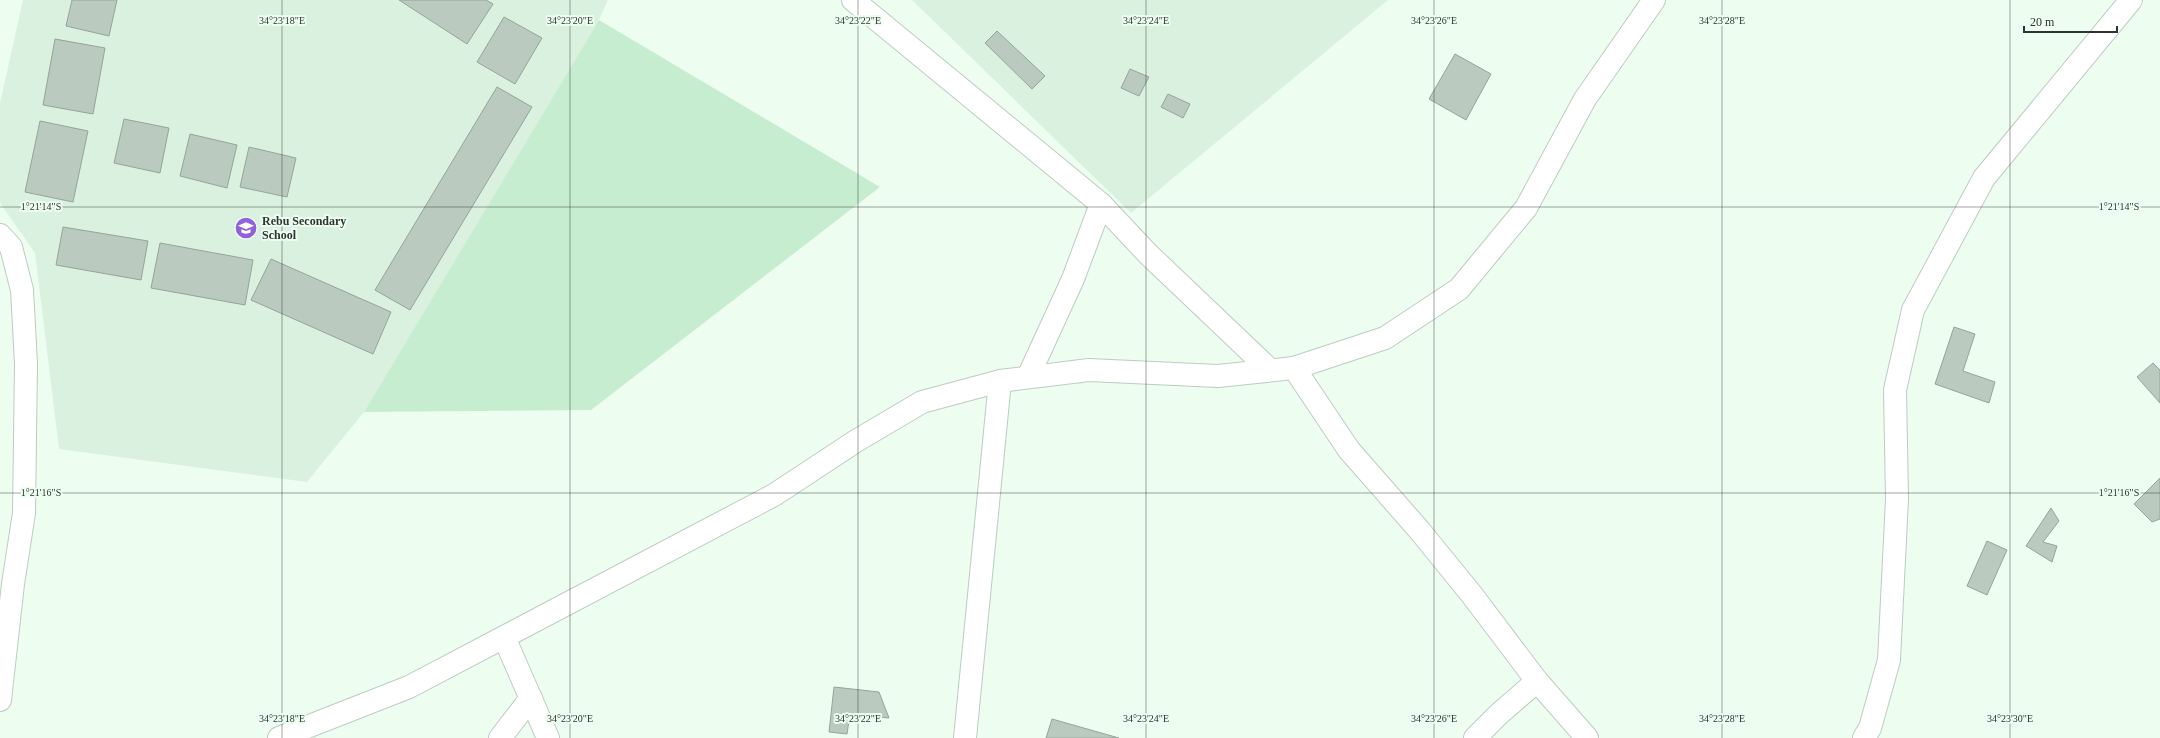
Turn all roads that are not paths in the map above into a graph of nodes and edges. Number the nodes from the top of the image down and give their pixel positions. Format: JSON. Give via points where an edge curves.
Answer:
{"nodes":[{"id":1,"x":853,"y":0,"type":"edge"},
{"id":2,"x":1654,"y":0,"type":"edge"},
{"id":3,"x":2131,"y":0,"type":"edge"},
{"id":4,"x":1101,"y":204,"type":"junction"},
{"id":5,"x":0,"y":235,"type":"edge"},
{"id":6,"x":1294,"y":368,"type":"junction"},
{"id":7,"x":1270,"y":370,"type":"junction"},
{"id":8,"x":1028,"y":377,"type":"junction"},
{"id":9,"x":1000,"y":381,"type":"junction"},
{"id":10,"x":504,"y":637,"type":"junction"},
{"id":11,"x":1536,"y":681,"type":"junction"},
{"id":12,"x":531,"y":698,"type":"junction"},
{"id":13,"x":0,"y":700,"type":"edge"},
{"id":14,"x":279,"y":738,"type":"edge"},
{"id":15,"x":500,"y":738,"type":"edge"},
{"id":16,"x":548,"y":738,"type":"edge"},
{"id":17,"x":965,"y":738,"type":"edge"},
{"id":18,"x":1475,"y":738,"type":"edge"},
{"id":19,"x":1587,"y":738,"type":"edge"},
{"id":20,"x":1864,"y":738,"type":"edge"}],
"edges":[{"from":1,"to":4,"type":"street"},
{"from":2,"to":6,"type":"street","via":[[1585,98],[1526,208],[1459,289],[1385,338]]},
{"from":3,"to":20,"type":"street","via":[[1984,178],[1913,310],[1895,390],[1897,499],[1889,660],[1870,728]]},
{"from":4,"to":7,"type":"street","via":[[1148,254]]},
{"from":4,"to":8,"type":"street","via":[[1073,279]]},
{"from":5,"to":13,"type":"street","via":[[11,247],[22,290],[26,364],[24,513]]},
{"from":6,"to":7,"type":"street"},
{"from":6,"to":11,"type":"street","via":[[1349,450],[1472,595]]},
{"from":7,"to":8,"type":"street","via":[[1218,376],[1089,370]]},
{"from":8,"to":9,"type":"street"},
{"from":9,"to":10,"type":"street","via":[[922,402],[856,441],[774,495]]},
{"from":9,"to":17,"type":"street"},
{"from":10,"to":12,"type":"street"},
{"from":10,"to":14,"type":"street","via":[[409,687]]},
{"from":11,"to":18,"type":"street"},
{"from":11,"to":19,"type":"street"},
{"from":12,"to":15,"type":"street"},
{"from":12,"to":16,"type":"street"}]}
